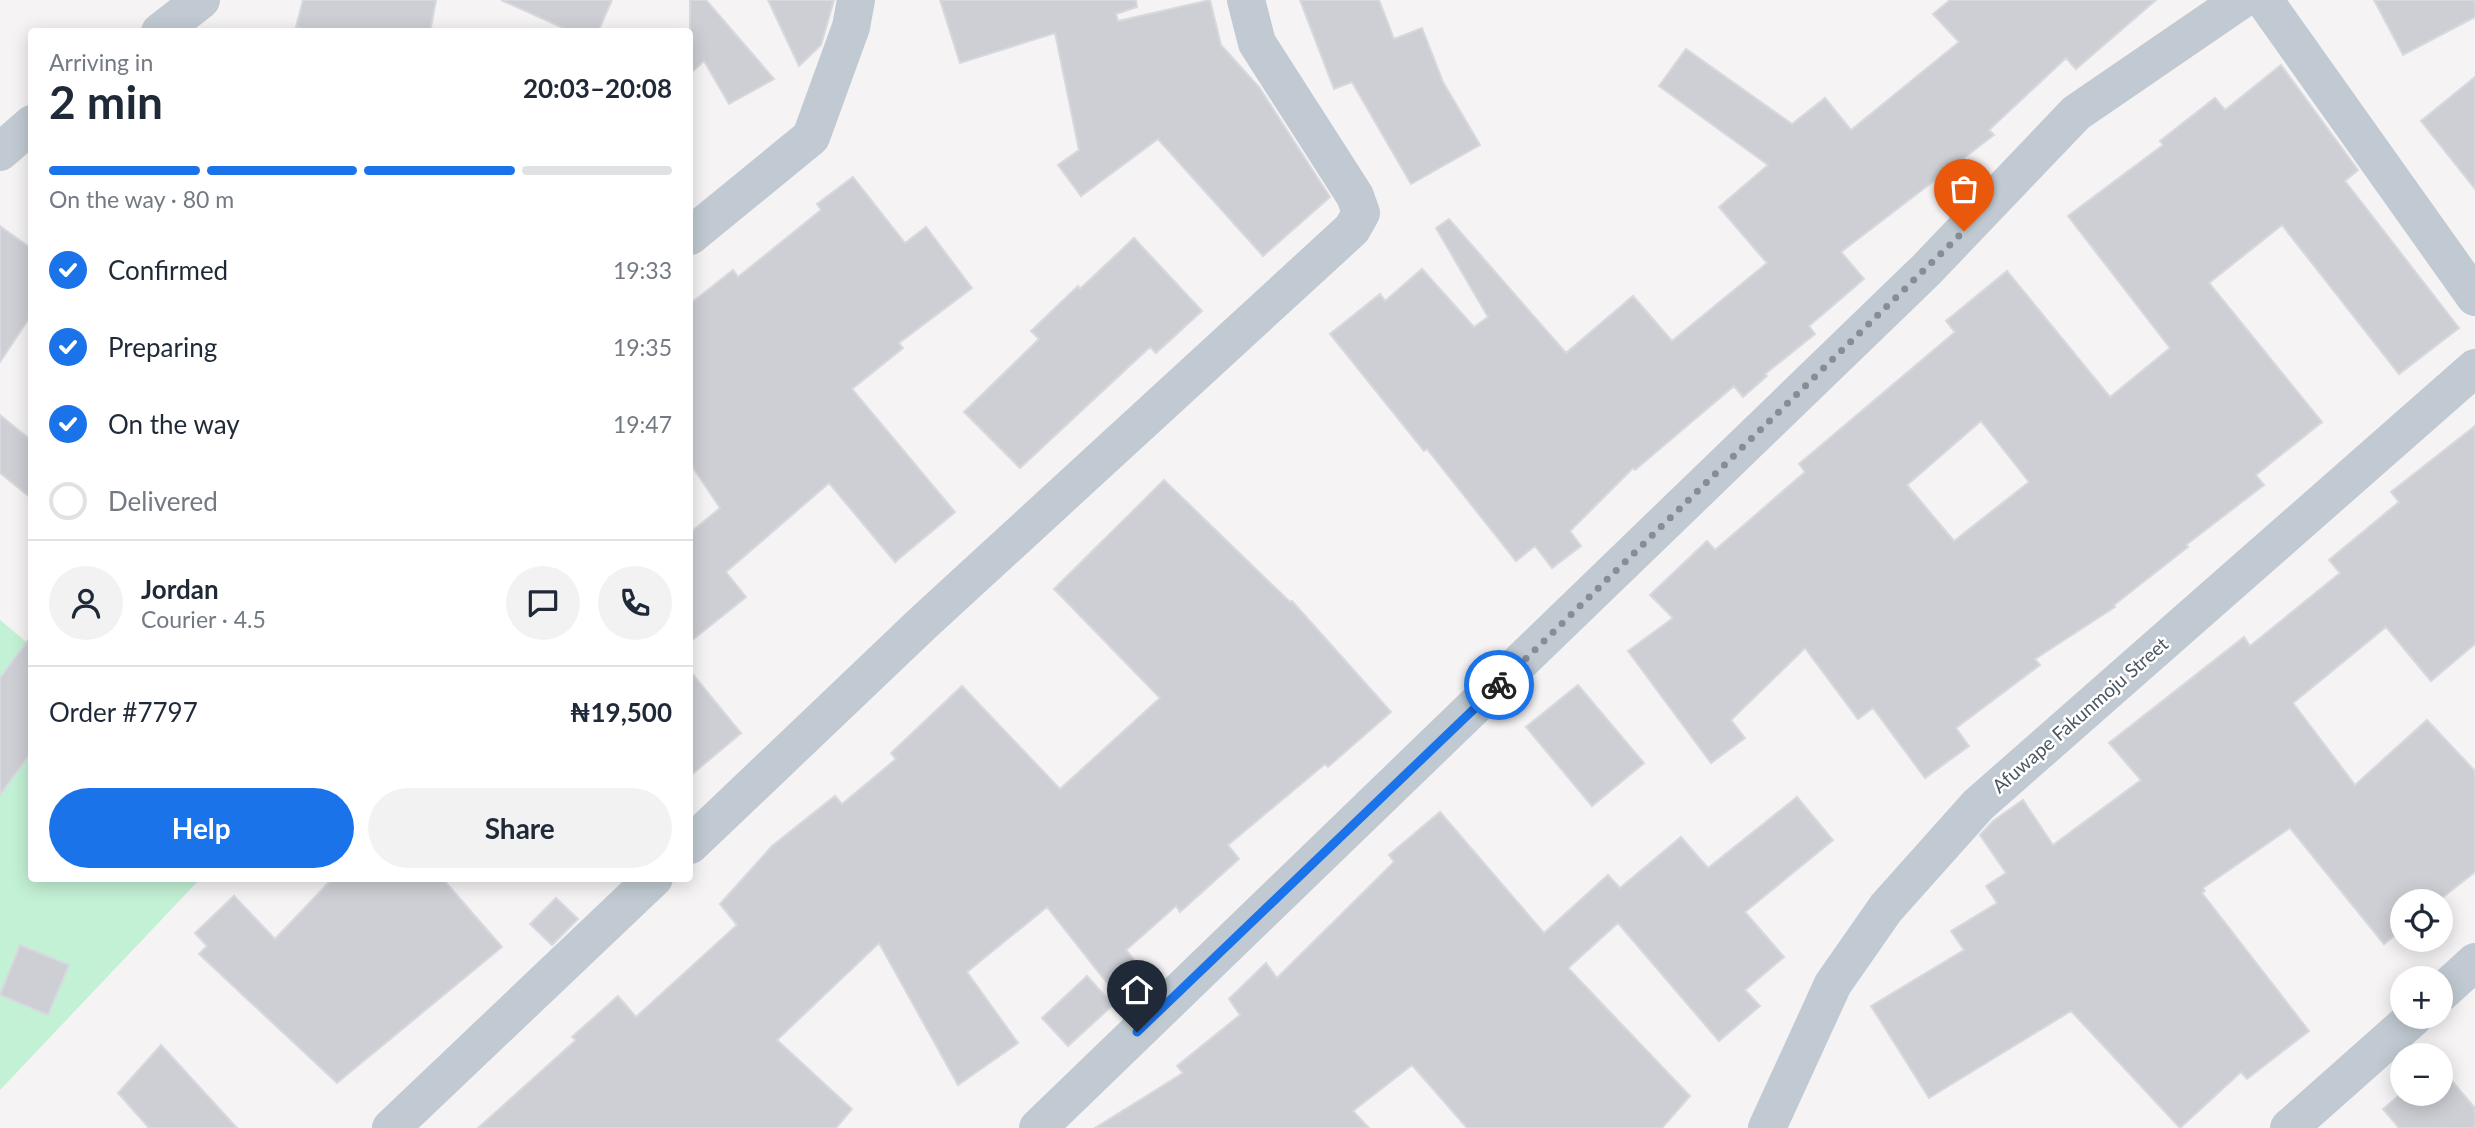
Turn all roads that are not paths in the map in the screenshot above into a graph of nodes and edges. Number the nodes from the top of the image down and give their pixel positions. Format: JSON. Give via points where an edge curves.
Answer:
{"nodes":[{"id":1,"x":201,"y":0,"type":"edge"},
{"id":2,"x":856,"y":0,"type":"edge"},
{"id":3,"x":1246,"y":0,"type":"edge"},
{"id":4,"x":2241,"y":0,"type":"edge"},
{"id":5,"x":2264,"y":0,"type":"edge"},
{"id":6,"x":165,"y":28,"type":"edge"},
{"id":7,"x":28,"y":128,"type":"edge"},
{"id":8,"x":0,"y":152,"type":"edge"},
{"id":9,"x":693,"y":234,"type":"edge"},
{"id":10,"x":2475,"y":297,"type":"edge"},
{"id":11,"x":2475,"y":368,"type":"edge"},
{"id":12,"x":693,"y":842,"type":"edge"},
{"id":13,"x":650,"y":882,"type":"edge"},
{"id":14,"x":2475,"y":962,"type":"edge"},
{"id":15,"x":2453,"y":982,"type":"edge"},
{"id":16,"x":2400,"y":1029,"type":"edge"},
{"id":17,"x":391,"y":1128,"type":"edge"},
{"id":18,"x":1038,"y":1128,"type":"edge"},
{"id":19,"x":1768,"y":1128,"type":"edge"},
{"id":20,"x":2289,"y":1128,"type":"edge"}],
"edges":[{"from":1,"to":6,"type":"street"},
{"from":2,"to":9,"type":"street","via":[[851,27],[811,137]]},
{"from":3,"to":12,"type":"street","via":[[1257,43],[1355,196],[1361,214],[1352,229],[923,623]]},
{"from":4,"to":18,"type":"street","via":[[2076,113],[1916,280]]},
{"from":5,"to":10,"type":"street"},
{"from":7,"to":8,"type":"street"},
{"from":11,"to":19,"type":"street","name":"Afuwape Fakunmoju Street","via":[[1978,805],[1886,908],[1833,984]]},
{"from":13,"to":17,"type":"street"},
{"from":14,"to":15,"type":"street"},
{"from":16,"to":20,"type":"street"}]}
